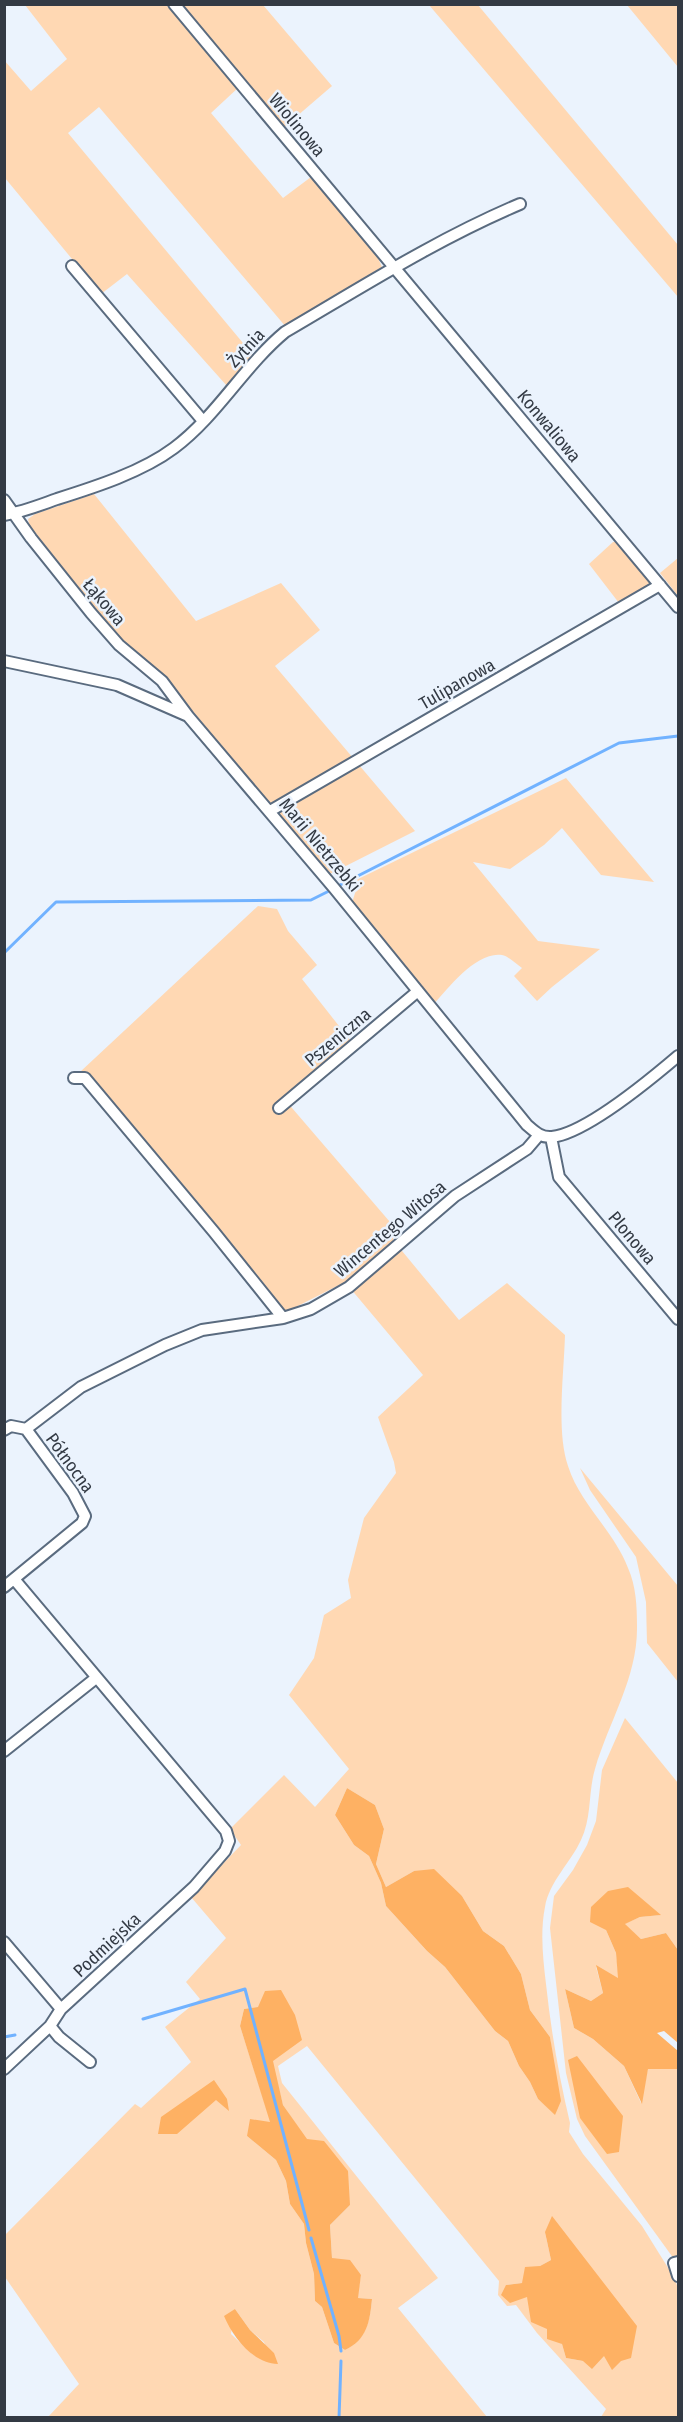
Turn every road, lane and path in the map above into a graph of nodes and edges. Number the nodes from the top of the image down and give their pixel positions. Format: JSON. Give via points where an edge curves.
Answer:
{"nodes":[{"id":1,"x":174,"y":4,"type":"edge"},
{"id":2,"x":520,"y":204,"type":"dead end"},
{"id":3,"x":72,"y":266,"type":"dead end"},
{"id":4,"x":393,"y":268,"type":"junction"},
{"id":5,"x":203,"y":421,"type":"junction"},
{"id":6,"x":4,"y":500,"type":"edge"},
{"id":7,"x":10,"y":514,"type":"edge"},
{"id":8,"x":660,"y":585,"type":"junction"},
{"id":9,"x":678,"y":607,"type":"edge"},
{"id":10,"x":4,"y":661,"type":"edge"},
{"id":11,"x":188,"y":716,"type":"junction"},
{"id":12,"x":270,"y":811,"type":"junction"},
{"id":13,"x":418,"y":991,"type":"junction"},
{"id":14,"x":678,"y":1056,"type":"edge"},
{"id":15,"x":75,"y":1078,"type":"dead end"},
{"id":16,"x":279,"y":1108,"type":"dead end"},
{"id":17,"x":539,"y":1135,"type":"junction"},
{"id":18,"x":551,"y":1137,"type":"junction"},
{"id":19,"x":283,"y":1318,"type":"junction"},
{"id":20,"x":678,"y":1320,"type":"edge"},
{"id":21,"x":7,"y":1425,"type":"edge"},
{"id":22,"x":26,"y":1429,"type":"junction"},
{"id":23,"x":14,"y":1579,"type":"junction"},
{"id":24,"x":4,"y":1587,"type":"edge"},
{"id":25,"x":96,"y":1678,"type":"junction"},
{"id":26,"x":4,"y":1751,"type":"edge"},
{"id":27,"x":4,"y":1942,"type":"edge"},
{"id":28,"x":61,"y":2009,"type":"junction"},
{"id":29,"x":50,"y":2026,"type":"junction"},
{"id":30,"x":90,"y":2061,"type":"dead end"},
{"id":31,"x":4,"y":2069,"type":"edge"},
{"id":32,"x":676,"y":2262,"type":"edge"},
{"id":33,"x":678,"y":2277,"type":"edge"}],
"edges":[{"from":1,"to":4,"type":"street","name":"Wiolinowa"},
{"from":2,"to":4,"type":"street","name":"Żytnia"},
{"from":3,"to":5,"type":"street"},
{"from":4,"to":5,"type":"street","name":"Żytnia","via":[[285,332]]},
{"from":4,"to":8,"type":"street","name":"Konwaliowa"},
{"from":5,"to":7,"type":"street","name":"Żytnia","via":[[174,448],[135,470]]},
{"from":6,"to":7,"type":"street","name":"Łąkowa"},
{"from":7,"to":11,"type":"street","name":"Łąkowa","via":[[119,645],[162,681]]},
{"from":8,"to":9,"type":"street","name":"Konwaliowa"},
{"from":8,"to":12,"type":"street","name":"Tulipanowa"},
{"from":10,"to":11,"type":"street","name":"Marii Nietrzebki","via":[[117,685]]},
{"from":11,"to":12,"type":"street","name":"Marii Nietrzebki"},
{"from":12,"to":13,"type":"street","name":"Marii Nietrzebki"},
{"from":13,"to":16,"type":"street","name":"Pszeniczna"},
{"from":13,"to":17,"type":"street","name":"Marii Nietrzebki"},
{"from":14,"to":18,"type":"street","via":[[590,1122]]},
{"from":15,"to":19,"type":"street","via":[[85,1078]]},
{"from":17,"to":18,"type":"street"},
{"from":17,"to":19,"type":"street","name":"Wincentego Witosa","via":[[527,1149],[455,1196],[349,1287],[311,1309]]},
{"from":18,"to":20,"type":"street","name":"Plonowa","via":[[559,1178]]},
{"from":19,"to":22,"type":"street","name":"Wincentego Witosa","via":[[202,1330],[165,1345],[81,1387]]},
{"from":21,"to":22,"type":"street"},
{"from":22,"to":23,"type":"street","name":"Północna","via":[[73,1493],[84,1520]]},
{"from":23,"to":24,"type":"street"},
{"from":23,"to":25,"type":"street"},
{"from":25,"to":26,"type":"street"},
{"from":25,"to":28,"type":"street","name":"Podmiejska","via":[[226,1831],[229,1841],[194,1887]]},
{"from":27,"to":28,"type":"street"},
{"from":28,"to":29,"type":"street","name":"Podmiejska"},
{"from":29,"to":30,"type":"street"},
{"from":29,"to":31,"type":"street","name":"Podmiejska"},
{"from":32,"to":33,"type":"street"}]}
